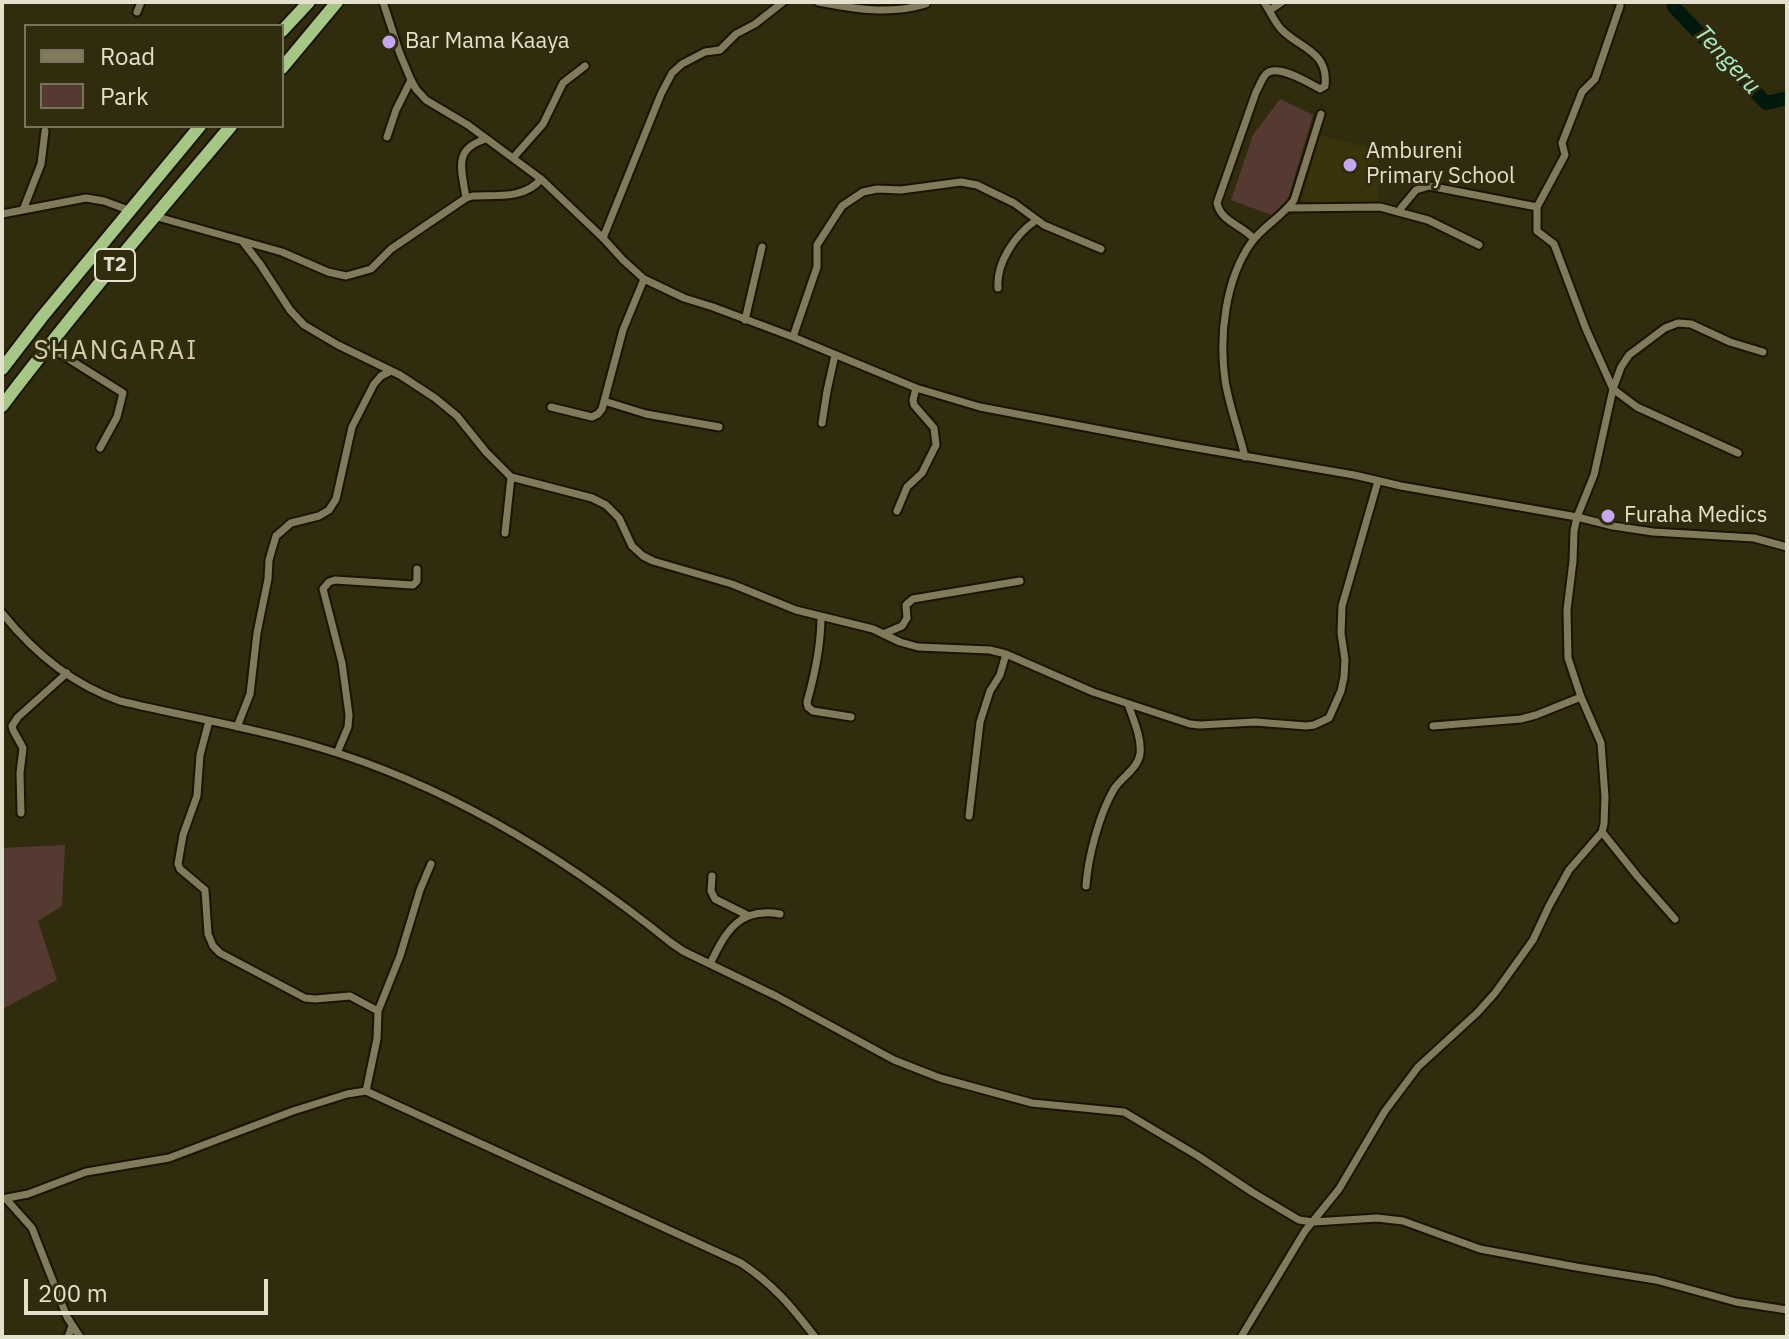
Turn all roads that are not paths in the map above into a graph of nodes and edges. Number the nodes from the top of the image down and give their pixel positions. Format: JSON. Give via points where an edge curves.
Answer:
{"nodes":[{"id":1,"x":141,"y":2,"type":"edge"},
{"id":2,"x":309,"y":2,"type":"edge"},
{"id":3,"x":337,"y":2,"type":"edge"},
{"id":4,"x":383,"y":2,"type":"edge"},
{"id":5,"x":783,"y":2,"type":"edge"},
{"id":6,"x":818,"y":2,"type":"edge"},
{"id":7,"x":1264,"y":2,"type":"edge"},
{"id":8,"x":1282,"y":2,"type":"edge"},
{"id":9,"x":926,"y":4,"type":"edge"},
{"id":10,"x":1620,"y":6,"type":"dead end"},
{"id":11,"x":1270,"y":10,"type":"junction"},
{"id":12,"x":137,"y":12,"type":"dead end"},
{"id":13,"x":284,"y":29,"type":"edge"},
{"id":14,"x":287,"y":53,"type":"edge"},
{"id":15,"x":585,"y":66,"type":"dead end"},
{"id":16,"x":411,"y":80,"type":"junction"},
{"id":17,"x":1321,"y":114,"type":"dead end"},
{"id":18,"x":198,"y":128,"type":"edge"},
{"id":19,"x":229,"y":128,"type":"edge"},
{"id":20,"x":45,"y":131,"type":"dead end"},
{"id":21,"x":387,"y":137,"type":"dead end"},
{"id":22,"x":486,"y":139,"type":"junction"},
{"id":23,"x":513,"y":158,"type":"junction"},
{"id":24,"x":541,"y":179,"type":"junction"},
{"id":25,"x":466,"y":198,"type":"junction"},
{"id":26,"x":1537,"y":207,"type":"junction"},
{"id":27,"x":1288,"y":208,"type":"junction"},
{"id":28,"x":1401,"y":208,"type":"dead end"},
{"id":29,"x":23,"y":210,"type":"junction"},
{"id":30,"x":131,"y":211,"type":"junction"},
{"id":31,"x":2,"y":214,"type":"edge"},
{"id":32,"x":154,"y":216,"type":"junction"},
{"id":33,"x":1035,"y":221,"type":"junction"},
{"id":34,"x":603,"y":238,"type":"junction"},
{"id":35,"x":1254,"y":239,"type":"junction"},
{"id":36,"x":243,"y":242,"type":"junction"},
{"id":37,"x":1479,"y":245,"type":"dead end"},
{"id":38,"x":762,"y":247,"type":"dead end"},
{"id":39,"x":1101,"y":249,"type":"dead end"},
{"id":40,"x":644,"y":279,"type":"junction"},
{"id":41,"x":998,"y":288,"type":"dead end"},
{"id":42,"x":745,"y":320,"type":"junction"},
{"id":43,"x":793,"y":337,"type":"junction"},
{"id":44,"x":48,"y":346,"type":"junction"},
{"id":45,"x":1763,"y":352,"type":"dead end"},
{"id":46,"x":835,"y":355,"type":"junction"},
{"id":47,"x":2,"y":369,"type":"edge"},
{"id":48,"x":391,"y":371,"type":"junction"},
{"id":49,"x":916,"y":388,"type":"junction"},
{"id":50,"x":1613,"y":389,"type":"junction"},
{"id":51,"x":604,"y":401,"type":"junction"},
{"id":52,"x":2,"y":406,"type":"edge"},
{"id":53,"x":551,"y":407,"type":"dead end"},
{"id":54,"x":822,"y":423,"type":"dead end"},
{"id":55,"x":719,"y":427,"type":"dead end"},
{"id":56,"x":100,"y":448,"type":"dead end"},
{"id":57,"x":1738,"y":453,"type":"dead end"},
{"id":58,"x":1245,"y":457,"type":"junction"},
{"id":59,"x":511,"y":477,"type":"junction"},
{"id":60,"x":1378,"y":481,"type":"junction"},
{"id":61,"x":897,"y":511,"type":"dead end"},
{"id":62,"x":1577,"y":517,"type":"junction"},
{"id":63,"x":505,"y":533,"type":"dead end"},
{"id":64,"x":1787,"y":547,"type":"edge"},
{"id":65,"x":417,"y":569,"type":"dead end"},
{"id":66,"x":1020,"y":581,"type":"dead end"},
{"id":67,"x":2,"y":613,"type":"edge"},
{"id":68,"x":821,"y":616,"type":"junction"},
{"id":69,"x":883,"y":634,"type":"junction"},
{"id":70,"x":1006,"y":654,"type":"junction"},
{"id":71,"x":67,"y":673,"type":"junction"},
{"id":72,"x":1581,"y":697,"type":"junction"},
{"id":73,"x":1128,"y":704,"type":"junction"},
{"id":74,"x":851,"y":717,"type":"dead end"},
{"id":75,"x":209,"y":721,"type":"junction"},
{"id":76,"x":1433,"y":726,"type":"dead end"},
{"id":77,"x":237,"y":727,"type":"junction"},
{"id":78,"x":337,"y":753,"type":"junction"},
{"id":79,"x":21,"y":813,"type":"dead end"},
{"id":80,"x":969,"y":816,"type":"dead end"},
{"id":81,"x":1602,"y":832,"type":"junction"},
{"id":82,"x":431,"y":864,"type":"dead end"},
{"id":83,"x":712,"y":876,"type":"dead end"},
{"id":84,"x":1086,"y":886,"type":"dead end"},
{"id":85,"x":780,"y":914,"type":"dead end"},
{"id":86,"x":747,"y":915,"type":"junction"},
{"id":87,"x":1675,"y":919,"type":"dead end"},
{"id":88,"x":710,"y":964,"type":"junction"},
{"id":89,"x":378,"y":1011,"type":"junction"},
{"id":90,"x":366,"y":1091,"type":"junction"},
{"id":91,"x":4,"y":1199,"type":"edge"},
{"id":92,"x":1313,"y":1222,"type":"junction"},
{"id":93,"x":1787,"y":1310,"type":"edge"},
{"id":94,"x":72,"y":1326,"type":"junction"},
{"id":95,"x":68,"y":1337,"type":"edge"},
{"id":96,"x":80,"y":1337,"type":"edge"},
{"id":97,"x":815,"y":1337,"type":"edge"},
{"id":98,"x":1241,"y":1337,"type":"edge"}],
"edges":[{"from":1,"to":12,"type":"street"},
{"from":2,"to":13,"type":"highway"},
{"from":3,"to":14,"type":"highway"},
{"from":4,"to":16,"type":"street"},
{"from":5,"to":34,"type":"street","via":[[723,48],[705,52],[672,73]]},
{"from":6,"to":9,"type":"street","via":[[880,11]]},
{"from":7,"to":11,"type":"street"},
{"from":8,"to":11,"type":"street"},
{"from":10,"to":26,"type":"street","via":[[1595,79],[1582,92],[1562,143],[1565,155]]},
{"from":11,"to":35,"type":"street","via":[[1284,32],[1319,59],[1326,78],[1320,89],[1272,70],[1256,92],[1217,203],[1225,218]]},
{"from":15,"to":23,"type":"street","via":[[563,83],[543,124]]},
{"from":16,"to":21,"type":"street"},
{"from":16,"to":22,"type":"street","via":[[426,100]]},
{"from":17,"to":27,"type":"street"},
{"from":18,"to":30,"type":"highway","number":"T2"},
{"from":19,"to":32,"type":"highway","number":"T2"},
{"from":20,"to":29,"type":"street","via":[[41,162]]},
{"from":22,"to":23,"type":"street"},
{"from":22,"to":25,"type":"street","via":[[469,145],[462,159]]},
{"from":23,"to":24,"type":"street"},
{"from":24,"to":25,"type":"street","via":[[523,193]]},
{"from":24,"to":34,"type":"street"},
{"from":25,"to":36,"type":"street","via":[[391,249],[371,269],[351,275]]},
{"from":26,"to":28,"type":"street","via":[[1429,186],[1416,190]]},
{"from":26,"to":50,"type":"street","via":[[1537,231],[1554,244]]},
{"from":27,"to":35,"type":"street"},
{"from":27,"to":37,"type":"street","via":[[1380,207],[1428,220]]},
{"from":29,"to":30,"type":"street","via":[[94,198]]},
{"from":29,"to":31,"type":"street"},
{"from":30,"to":47,"type":"highway","number":"T2"},
{"from":32,"to":36,"type":"street"},
{"from":32,"to":44,"type":"highway","number":"T2"},
{"from":33,"to":39,"type":"street"},
{"from":33,"to":41,"type":"street","via":[[1004,260]]},
{"from":33,"to":43,"type":"street","via":[[998,194],[967,183],[863,192],[842,206],[817,245],[817,267]]},
{"from":34,"to":40,"type":"street"},
{"from":35,"to":58,"type":"street","via":[[1230,289],[1222,343]]},
{"from":36,"to":48,"type":"street","via":[[300,321]]},
{"from":38,"to":42,"type":"street"},
{"from":40,"to":42,"type":"street"},
{"from":40,"to":51,"type":"street","via":[[623,330]]},
{"from":42,"to":43,"type":"street"},
{"from":43,"to":46,"type":"street"},
{"from":44,"to":52,"type":"highway","number":"T2"},
{"from":44,"to":56,"type":"street","via":[[123,393]]},
{"from":45,"to":50,"type":"street","via":[[1678,323],[1629,355]]},
{"from":46,"to":49,"type":"street"},
{"from":46,"to":54,"type":"street"},
{"from":48,"to":59,"type":"street","via":[[448,407]]},
{"from":48,"to":77,"type":"street","via":[[374,384],[352,427],[329,510],[291,523],[276,536],[250,694]]},
{"from":49,"to":58,"type":"street","via":[[980,407]]},
{"from":49,"to":61,"type":"street","via":[[914,405],[934,428],[936,445]]},
{"from":50,"to":57,"type":"street","via":[[1637,407]]},
{"from":50,"to":62,"type":"street","via":[[1594,475]]},
{"from":51,"to":53,"type":"street","via":[[592,417]]},
{"from":51,"to":55,"type":"street"},
{"from":58,"to":60,"type":"street"},
{"from":59,"to":63,"type":"street"},
{"from":59,"to":68,"type":"street","via":[[606,505],[619,518],[632,546],[653,561]]},
{"from":60,"to":62,"type":"street"},
{"from":60,"to":73,"type":"street","via":[[1342,606],[1344,677],[1329,718],[1306,726],[1200,725]]},
{"from":62,"to":64,"type":"street","via":[[1653,532],[1754,538]]},
{"from":62,"to":72,"type":"street","via":[[1566,636]]},
{"from":65,"to":78,"type":"street","via":[[413,585],[343,579],[323,589],[349,715]]},
{"from":66,"to":69,"type":"street","via":[[913,599],[906,605],[906,622]]},
{"from":67,"to":71,"type":"street","via":[[40,655]]},
{"from":68,"to":69,"type":"street"},
{"from":68,"to":74,"type":"street","via":[[808,707]]},
{"from":69,"to":70,"type":"street","via":[[918,647]]},
{"from":70,"to":73,"type":"street"},
{"from":70,"to":80,"type":"street","via":[[980,722]]},
{"from":71,"to":75,"type":"street","via":[[120,701]]},
{"from":71,"to":79,"type":"street","via":[[12,726],[23,748]]},
{"from":72,"to":76,"type":"street","via":[[1521,719]]},
{"from":72,"to":81,"type":"street","via":[[1602,751]]},
{"from":73,"to":84,"type":"street","via":[[1139,758],[1101,818]]},
{"from":75,"to":77,"type":"street"},
{"from":75,"to":89,"type":"street","via":[[197,796],[178,864],[205,890],[213,946],[305,998],[350,996]]},
{"from":77,"to":78,"type":"street"},
{"from":78,"to":88,"type":"street","via":[[519,835],[670,942]]},
{"from":81,"to":87,"type":"street"},
{"from":81,"to":92,"type":"street","via":[[1569,870],[1526,952],[1477,1013],[1411,1076]]},
{"from":82,"to":89,"type":"street"},
{"from":83,"to":86,"type":"street","via":[[715,899]]},
{"from":85,"to":86,"type":"street"},
{"from":86,"to":88,"type":"street","via":[[727,934]]},
{"from":88,"to":92,"type":"street","via":[[894,1060],[940,1078],[1032,1103],[1124,1112],[1291,1216]]},
{"from":89,"to":90,"type":"street"},
{"from":90,"to":91,"type":"street","via":[[293,1111],[169,1158],[86,1172]]},
{"from":90,"to":97,"type":"street","via":[[741,1263],[782,1296]]},
{"from":91,"to":94,"type":"street","via":[[32,1228]]},
{"from":92,"to":93,"type":"street","via":[[1403,1221],[1490,1251]]},
{"from":92,"to":98,"type":"street"},
{"from":94,"to":95,"type":"street"},
{"from":94,"to":96,"type":"street"}]}
